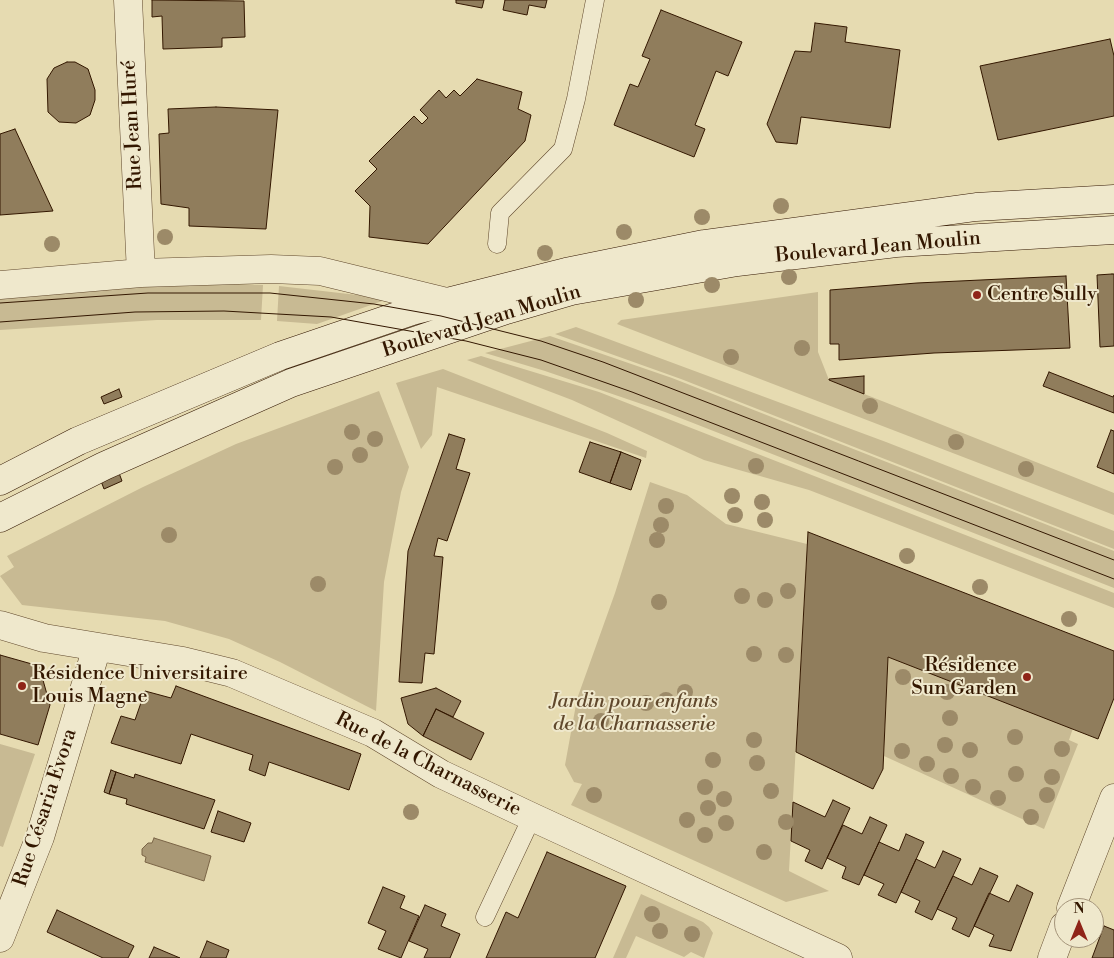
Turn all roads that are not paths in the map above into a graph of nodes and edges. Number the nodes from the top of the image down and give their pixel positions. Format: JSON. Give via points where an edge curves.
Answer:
{"nodes":[{"id":1,"x":128,"y":0,"type":"edge"},
{"id":2,"x":595,"y":0,"type":"edge"},
{"id":3,"x":1114,"y":199,"type":"edge"},
{"id":4,"x":1114,"y":230,"type":"edge"},
{"id":5,"x":497,"y":244,"type":"dead end"},
{"id":6,"x":140,"y":261,"type":"junction"},
{"id":7,"x":0,"y":285,"type":"edge"},
{"id":8,"x":447,"y":302,"type":"junction"},
{"id":9,"x":0,"y":481,"type":"edge"},
{"id":10,"x":0,"y":518,"type":"edge"},
{"id":11,"x":0,"y":625,"type":"edge"},
{"id":12,"x":97,"y":647,"type":"junction"},
{"id":13,"x":1114,"y":798,"type":"edge"},
{"id":14,"x":532,"y":817,"type":"junction"},
{"id":15,"x":1075,"y":898,"type":"edge"},
{"id":16,"x":485,"y":917,"type":"dead end"},
{"id":17,"x":0,"y":938,"type":"edge"},
{"id":18,"x":838,"y":958,"type":"edge"}],
"edges":[{"from":1,"to":6,"type":"main road","name":"Rue Jean Huré"},
{"from":2,"to":5,"type":"lane","via":[[563,149],[500,212]]},
{"from":3,"to":8,"type":"main road","name":"Boulevard Jean Moulin","via":[[976,206],[704,244],[566,272]]},
{"from":4,"to":10,"type":"main road","name":"Boulevard Jean Moulin","via":[[896,243],[737,262],[570,291],[291,383],[104,466]]},
{"from":6,"to":7,"type":"main road"},
{"from":6,"to":8,"type":"main road","via":[[320,272]]},
{"from":8,"to":9,"type":"main road","name":"Boulevard Jean Moulin","via":[[412,310],[266,362],[78,441]]},
{"from":11,"to":12,"type":"main road","name":"Rue de la Charnasserie","via":[[44,638]]},
{"from":12,"to":14,"type":"main road","name":"Rue de la Charnasserie","via":[[232,673],[373,733],[441,774]]},
{"from":12,"to":17,"type":"main road","name":"Rue Césaria Evora","via":[[40,837]]},
{"from":13,"to":15,"type":"main road"},
{"from":14,"to":16,"type":"lane"},
{"from":14,"to":18,"type":"main road","name":"Rue de la Charnasserie"}]}
